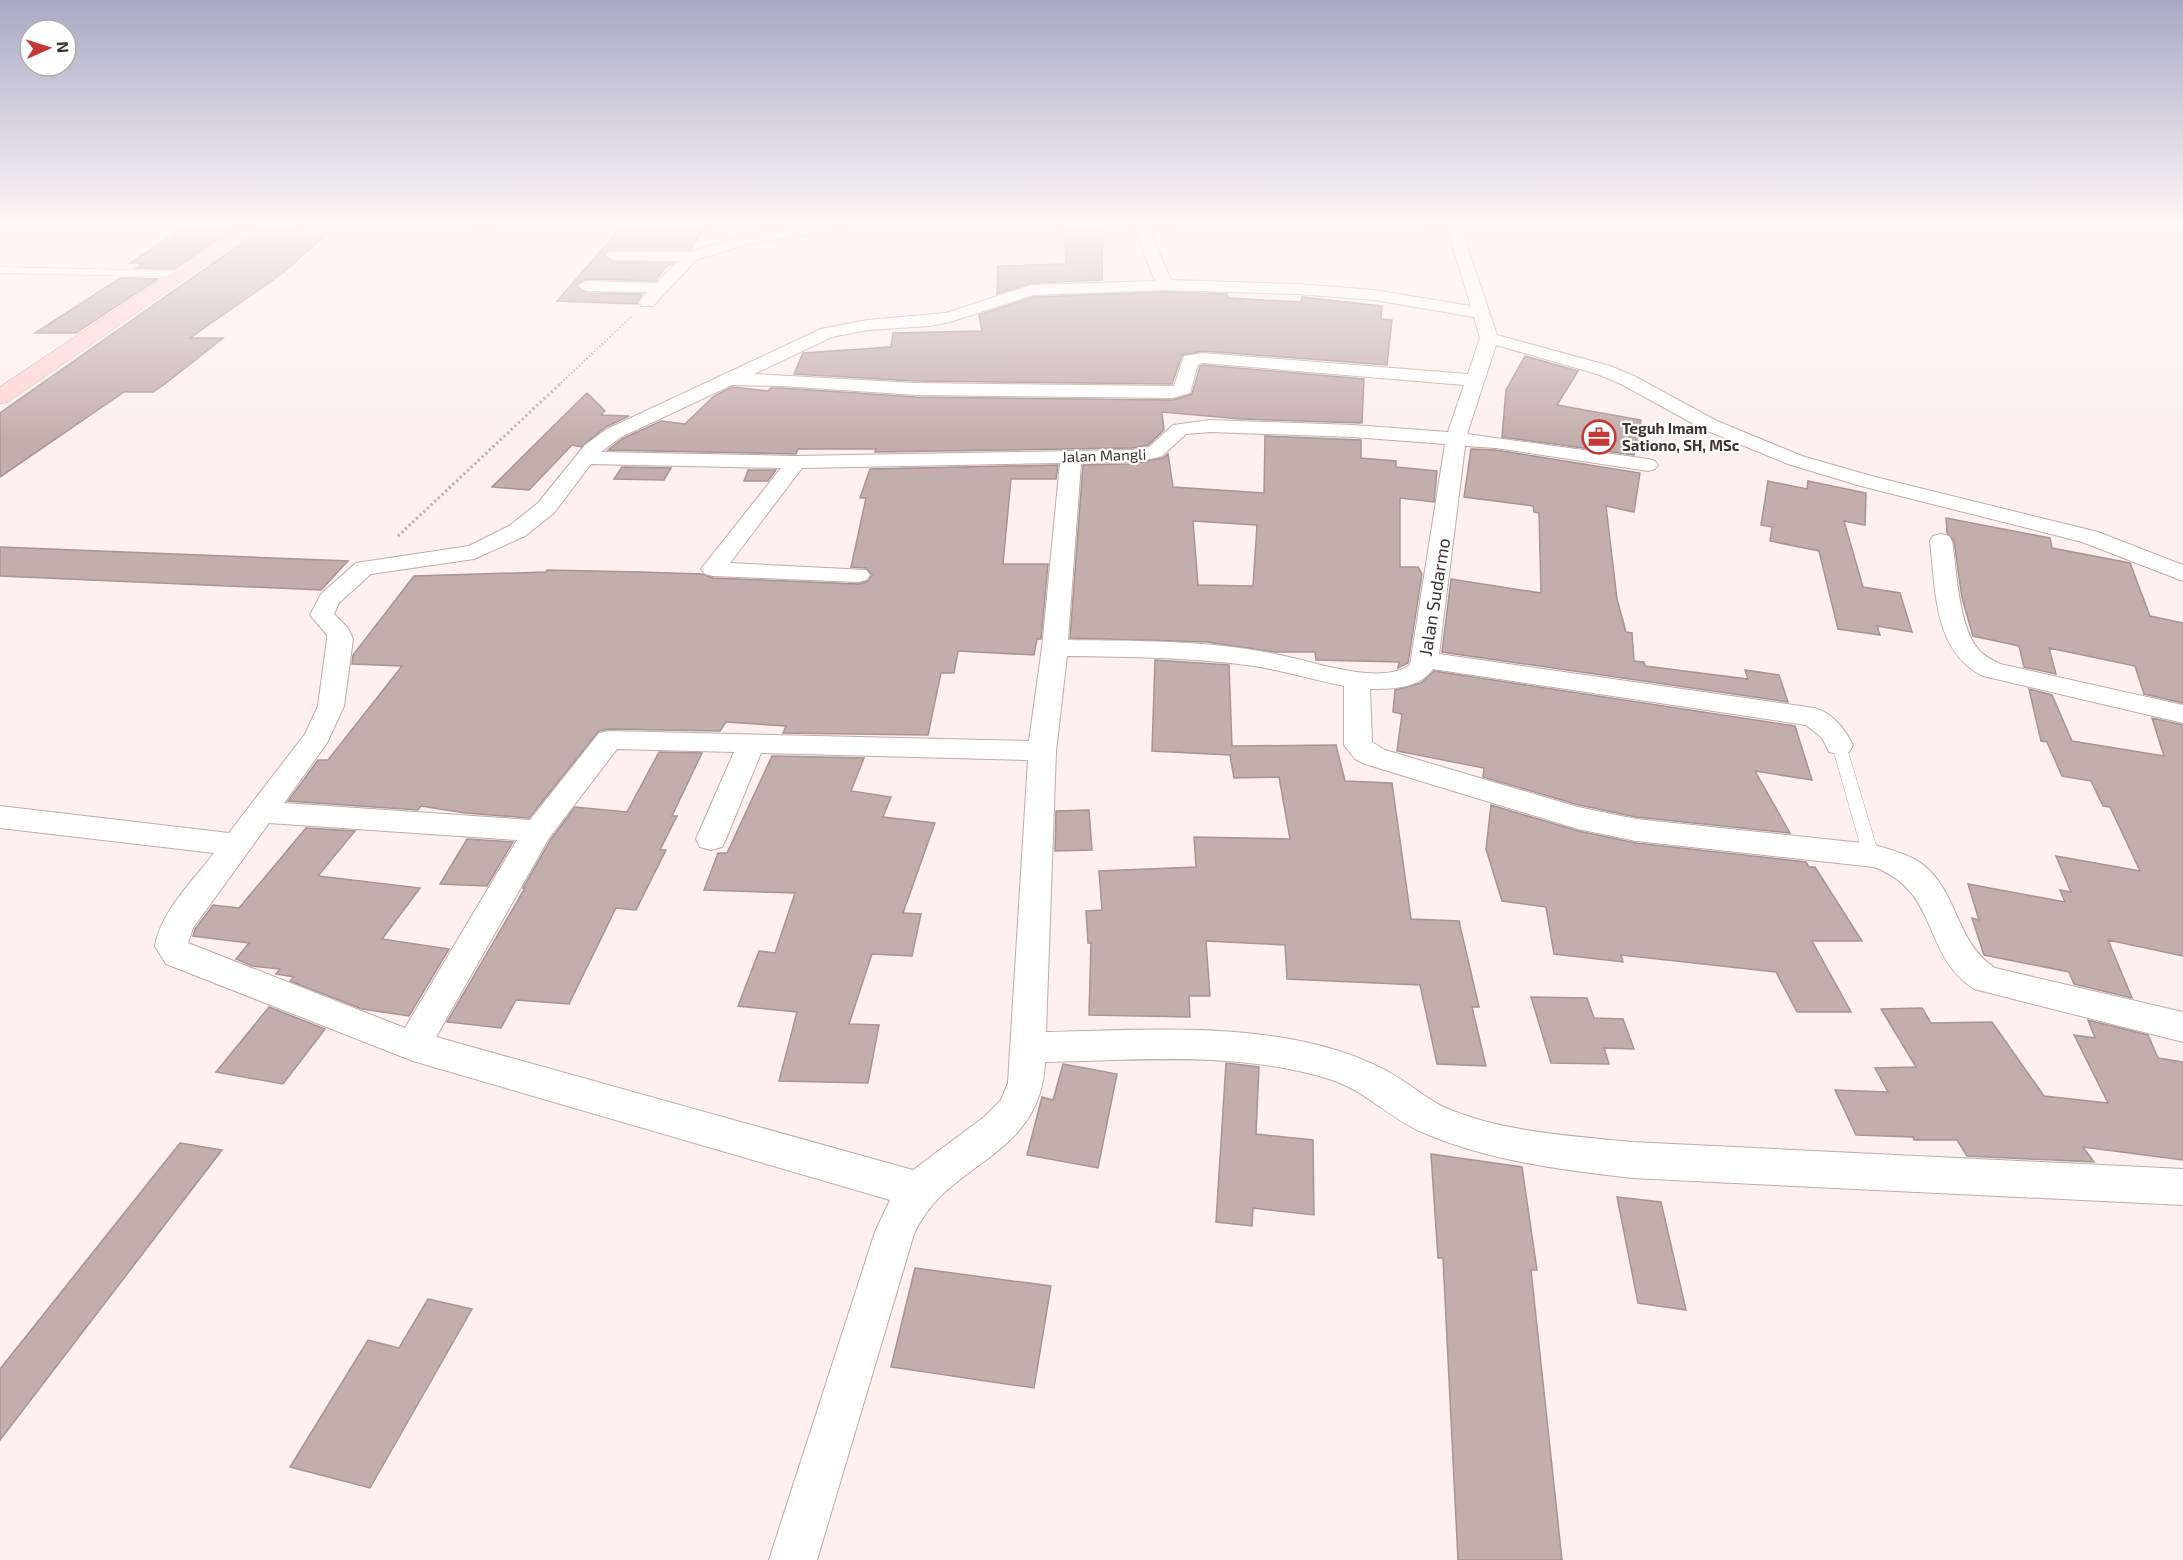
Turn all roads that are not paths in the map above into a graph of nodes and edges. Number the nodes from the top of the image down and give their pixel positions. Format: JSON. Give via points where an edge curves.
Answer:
{"nodes":[{"id":1,"x":145,"y":298,"type":"edge"},
{"id":2,"x":652,"y":298,"type":"edge"},
{"id":3,"x":1006,"y":298,"type":"edge"},
{"id":4,"x":1391,"y":298,"type":"edge"},
{"id":5,"x":1475,"y":298,"type":"edge"},
{"id":6,"x":647,"y":302,"type":"road end"},
{"id":7,"x":1480,"y":313,"type":"junction"},
{"id":8,"x":1489,"y":338,"type":"junction"},
{"id":9,"x":726,"y":380,"type":"junction"},
{"id":10,"x":1474,"y":380,"type":"junction"},
{"id":11,"x":1173,"y":392,"type":"junction"},
{"id":12,"x":0,"y":397,"type":"edge"},
{"id":13,"x":1180,"y":429,"type":"junction"},
{"id":14,"x":1456,"y":438,"type":"junction"},
{"id":15,"x":1071,"y":456,"type":"junction"},
{"id":16,"x":584,"y":458,"type":"junction"},
{"id":17,"x":796,"y":462,"type":"junction"},
{"id":18,"x":1648,"y":465,"type":"dead end"},
{"id":19,"x":1941,"y":541,"type":"dead end"},
{"id":20,"x":2183,"y":574,"type":"edge"},
{"id":21,"x":858,"y":575,"type":"dead end"},
{"id":22,"x":1055,"y":648,"type":"junction"},
{"id":23,"x":1425,"y":660,"type":"junction"},
{"id":24,"x":1357,"y":681,"type":"junction"},
{"id":25,"x":2183,"y":714,"type":"edge"},
{"id":26,"x":1839,"y":744,"type":"joint"},
{"id":27,"x":750,"y":745,"type":"junction"},
{"id":28,"x":1042,"y":751,"type":"junction"},
{"id":29,"x":263,"y":812,"type":"junction"},
{"id":30,"x":0,"y":817,"type":"edge"},
{"id":31,"x":538,"y":831,"type":"junction"},
{"id":32,"x":711,"y":839,"type":"dead end"},
{"id":33,"x":237,"y":845,"type":"junction"},
{"id":34,"x":1871,"y":855,"type":"junction"},
{"id":35,"x":2183,"y":1027,"type":"edge"},
{"id":36,"x":412,"y":1046,"type":"junction"},
{"id":37,"x":1029,"y":1047,"type":"junction"},
{"id":38,"x":2183,"y":1187,"type":"edge"},
{"id":39,"x":918,"y":1190,"type":"junction"},
{"id":40,"x":793,"y":1560,"type":"edge"}],
"edges":[{"from":1,"to":12,"type":"main road"},
{"from":2,"to":6,"type":"street"},
{"from":3,"to":9,"type":"street","via":[[930,321],[840,330],[812,339]]},
{"from":4,"to":7,"type":"street"},
{"from":5,"to":7,"type":"street"},
{"from":7,"to":8,"type":"street"},
{"from":8,"to":10,"type":"street","name":"Jalan Sudarmo"},
{"from":8,"to":20,"type":"street","via":[[1602,369],[1710,425],[1794,460],[1876,485],[2088,536]]},
{"from":9,"to":11,"type":"street","via":[[916,389]]},
{"from":9,"to":16,"type":"street","via":[[614,433]]},
{"from":10,"to":11,"type":"street","via":[[1195,358],[1187,364],[1183,389]]},
{"from":10,"to":14,"type":"street","name":"Jalan Sudarmo"},
{"from":11,"to":13,"type":"street"},
{"from":13,"to":14,"type":"street","via":[[1210,426]]},
{"from":13,"to":15,"type":"street","name":"Jalan Mangli","via":[[1160,449],[1147,454]]},
{"from":14,"to":18,"type":"street"},
{"from":14,"to":23,"type":"street","name":"Jalan Sudarmo"},
{"from":15,"to":17,"type":"street","name":"Jalan Mangli"},
{"from":15,"to":22,"type":"street"},
{"from":16,"to":17,"type":"street","name":"Jalan Mangli"},
{"from":16,"to":29,"type":"street","via":[[546,507],[499,541],[474,552],[364,568],[329,599],[322,609],[324,619],[340,639],[331,706],[316,737]]},
{"from":17,"to":21,"type":"street","via":[[713,569]]},
{"from":19,"to":25,"type":"street","via":[[1957,628],[1964,648],[1974,660],[1992,670]]},
{"from":22,"to":24,"type":"street","name":"Jalan Sudarmo","via":[[1209,653],[1276,661]]},
{"from":22,"to":28,"type":"street"},
{"from":23,"to":24,"type":"street","name":"Jalan Sudarmo","via":[[1414,675],[1386,681]]},
{"from":23,"to":26,"type":"street","via":[[1815,717]]},
{"from":24,"to":34,"type":"street","via":[[1359,745],[1375,757],[1578,818],[1636,830]]},
{"from":26,"to":34,"type":"lane"},
{"from":27,"to":28,"type":"street"},
{"from":27,"to":31,"type":"street","via":[[609,740]]},
{"from":27,"to":32,"type":"street"},
{"from":28,"to":37,"type":"street"},
{"from":29,"to":31,"type":"street"},
{"from":29,"to":33,"type":"street"},
{"from":30,"to":33,"type":"street"},
{"from":31,"to":36,"type":"street"},
{"from":33,"to":36,"type":"street","via":[[181,920],[171,946],[178,955]]},
{"from":34,"to":35,"type":"street","via":[[1898,865],[1921,881],[1959,957],[1975,974]]},
{"from":36,"to":39,"type":"street"},
{"from":37,"to":38,"type":"street","via":[[1230,1047],[1283,1052],[1336,1066],[1380,1085],[1434,1120],[1549,1151],[1632,1160]]},
{"from":37,"to":39,"type":"street","via":[[1026,1083],[1014,1111],[998,1129]]},
{"from":39,"to":40,"type":"street","via":[[895,1232]]}]}
